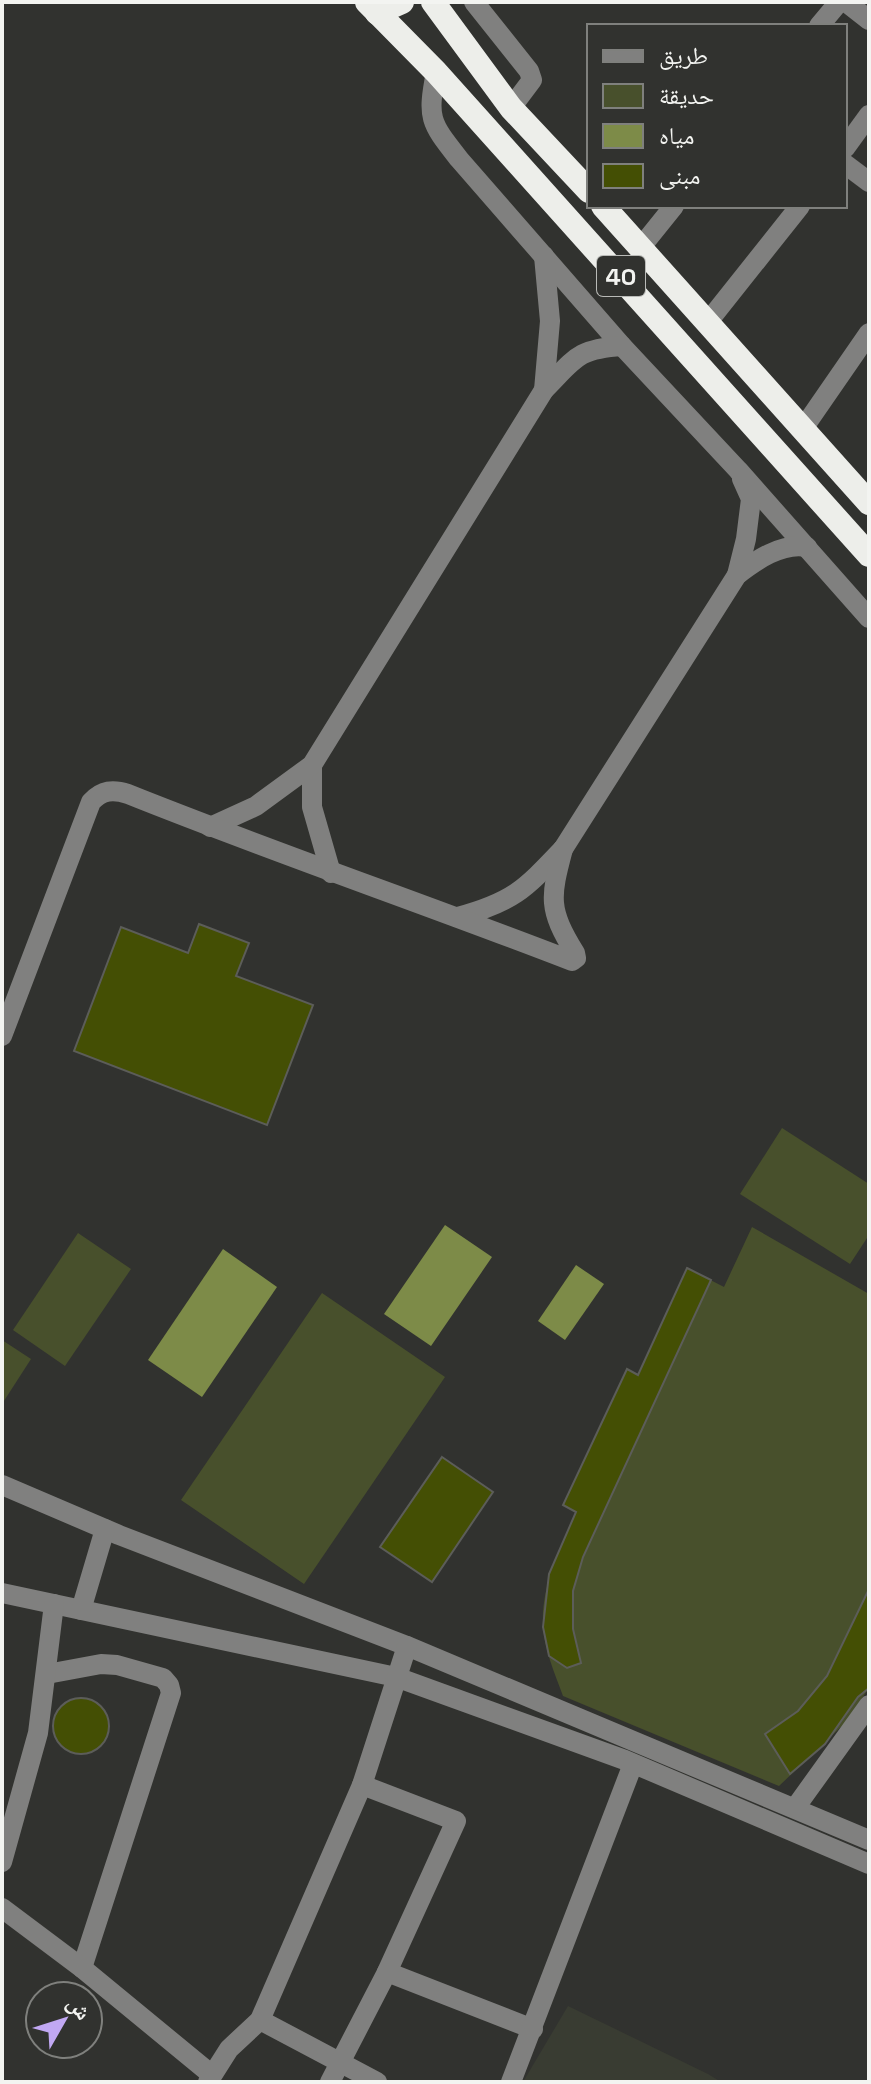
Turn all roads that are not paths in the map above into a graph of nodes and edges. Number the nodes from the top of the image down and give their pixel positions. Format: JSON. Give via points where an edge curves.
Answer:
{"nodes":[{"id":1,"x":402,"y":2,"type":"edge"},
{"id":2,"x":433,"y":2,"type":"edge"},
{"id":3,"x":474,"y":2,"type":"edge"},
{"id":4,"x":839,"y":2,"type":"edge"},
{"id":5,"x":846,"y":2,"type":"edge"},
{"id":6,"x":372,"y":8,"type":"edge"},
{"id":7,"x":869,"y":20,"type":"edge"},
{"id":8,"x":821,"y":24,"type":"edge"},
{"id":9,"x":436,"y":72,"type":"junction"},
{"id":10,"x":511,"y":108,"type":"junction"},
{"id":11,"x":869,"y":115,"type":"edge"},
{"id":12,"x":847,"y":145,"type":"edge"},
{"id":13,"x":847,"y":166,"type":"edge"},
{"id":14,"x":869,"y":182,"type":"edge"},
{"id":15,"x":587,"y":189,"type":"edge"},
{"id":16,"x":605,"y":208,"type":"edge"},
{"id":17,"x":672,"y":208,"type":"edge"},
{"id":18,"x":798,"y":208,"type":"edge"},
{"id":19,"x":641,"y":247,"type":"junction"},
{"id":20,"x":544,"y":256,"type":"junction"},
{"id":21,"x":671,"y":281,"type":"junction"},
{"id":22,"x":647,"y":306,"type":"junction"},
{"id":23,"x":707,"y":323,"type":"junction"},
{"id":24,"x":869,"y":333,"type":"edge"},
{"id":25,"x":622,"y":346,"type":"junction"},
{"id":26,"x":544,"y":390,"type":"junction"},
{"id":27,"x":802,"y":430,"type":"junction"},
{"id":28,"x":738,"y":470,"type":"junction"},
{"id":29,"x":869,"y":503,"type":"edge"},
{"id":30,"x":807,"y":547,"type":"junction"},
{"id":31,"x":869,"y":555,"type":"edge"},
{"id":32,"x":737,"y":575,"type":"junction"},
{"id":33,"x":869,"y":618,"type":"edge"},
{"id":34,"x":312,"y":765,"type":"junction"},
{"id":35,"x":210,"y":827,"type":"junction"},
{"id":36,"x":563,"y":849,"type":"junction"},
{"id":37,"x":331,"y":873,"type":"junction"},
{"id":38,"x":458,"y":917,"type":"junction"},
{"id":39,"x":2,"y":1036,"type":"edge"},
{"id":40,"x":2,"y":1485,"type":"edge"},
{"id":41,"x":105,"y":1529,"type":"junction"},
{"id":42,"x":2,"y":1593,"type":"edge"},
{"id":43,"x":54,"y":1604,"type":"junction"},
{"id":44,"x":81,"y":1610,"type":"junction"},
{"id":45,"x":407,"y":1646,"type":"junction"},
{"id":46,"x":47,"y":1674,"type":"junction"},
{"id":47,"x":396,"y":1677,"type":"junction"},
{"id":48,"x":869,"y":1705,"type":"edge"},
{"id":49,"x":633,"y":1764,"type":"junction"},
{"id":50,"x":362,"y":1785,"type":"junction"},
{"id":51,"x":795,"y":1808,"type":"junction"},
{"id":52,"x":869,"y":1840,"type":"edge"},
{"id":53,"x":2,"y":1862,"type":"edge"},
{"id":54,"x":869,"y":1864,"type":"edge"},
{"id":55,"x":2,"y":1908,"type":"edge"},
{"id":56,"x":82,"y":1968,"type":"junction"},
{"id":57,"x":387,"y":1972,"type":"junction"},
{"id":58,"x":260,"y":2020,"type":"junction"},
{"id":59,"x":533,"y":2029,"type":"junction"},
{"id":60,"x":340,"y":2063,"type":"junction"},
{"id":61,"x":210,"y":2078,"type":"edge"},
{"id":62,"x":330,"y":2082,"type":"edge"},
{"id":63,"x":377,"y":2082,"type":"edge"},
{"id":64,"x":511,"y":2082,"type":"edge"}],
"edges":[{"from":1,"to":6,"type":"highway"},
{"from":2,"to":10,"type":"highway"},
{"from":3,"to":10,"type":"street","via":[[529,71],[532,80]]},
{"from":4,"to":8,"type":"street"},
{"from":5,"to":7,"type":"street"},
{"from":6,"to":9,"type":"highway","number":"40"},
{"from":9,"to":20,"type":"street","via":[[430,107],[435,128]]},
{"from":9,"to":22,"type":"highway","number":"40"},
{"from":10,"to":15,"type":"highway"},
{"from":11,"to":12,"type":"street"},
{"from":13,"to":14,"type":"street"},
{"from":16,"to":19,"type":"highway","number":"40"},
{"from":17,"to":19,"type":"street"},
{"from":18,"to":23,"type":"street"},
{"from":19,"to":21,"type":"highway","number":"40"},
{"from":20,"to":25,"type":"street"},
{"from":20,"to":26,"type":"street","via":[[550,321]]},
{"from":21,"to":22,"type":"highway"},
{"from":21,"to":23,"type":"highway","number":"40"},
{"from":22,"to":31,"type":"highway","number":"40"},
{"from":23,"to":27,"type":"highway","number":"40"},
{"from":24,"to":27,"type":"street"},
{"from":25,"to":26,"type":"street","via":[[592,348]]},
{"from":25,"to":28,"type":"street"},
{"from":26,"to":34,"type":"street"},
{"from":27,"to":29,"type":"highway","number":"40"},
{"from":28,"to":30,"type":"street"},
{"from":28,"to":32,"type":"street","via":[[751,499]]},
{"from":30,"to":32,"type":"street","via":[[771,553]]},
{"from":30,"to":33,"type":"street"},
{"from":32,"to":36,"type":"street"},
{"from":34,"to":35,"type":"street","via":[[256,806]]},
{"from":34,"to":37,"type":"street","via":[[312,807]]},
{"from":35,"to":37,"type":"street"},
{"from":35,"to":39,"type":"street","via":[[114,789],[95,797]]},
{"from":36,"to":38,"type":"street","via":[[508,900]]},
{"from":36,"to":38,"type":"street","via":[[553,904],[575,951],[574,960]]},
{"from":37,"to":38,"type":"street"},
{"from":40,"to":41,"type":"street"},
{"from":41,"to":44,"type":"street"},
{"from":41,"to":45,"type":"street"},
{"from":42,"to":43,"type":"street"},
{"from":43,"to":44,"type":"street"},
{"from":43,"to":46,"type":"street"},
{"from":44,"to":47,"type":"street"},
{"from":45,"to":47,"type":"street"},
{"from":45,"to":51,"type":"street"},
{"from":46,"to":53,"type":"street","via":[[38,1733]]},
{"from":46,"to":56,"type":"street","via":[[108,1664],[163,1678],[171,1689]]},
{"from":47,"to":49,"type":"street"},
{"from":47,"to":50,"type":"street"},
{"from":48,"to":51,"type":"street"},
{"from":49,"to":54,"type":"street"},
{"from":49,"to":59,"type":"street"},
{"from":50,"to":57,"type":"street","via":[[456,1821]]},
{"from":50,"to":58,"type":"street"},
{"from":51,"to":52,"type":"street"},
{"from":55,"to":56,"type":"street"},
{"from":56,"to":61,"type":"street"},
{"from":57,"to":59,"type":"street"},
{"from":57,"to":60,"type":"street"},
{"from":58,"to":60,"type":"street"},
{"from":58,"to":61,"type":"street","via":[[229,2049]]},
{"from":59,"to":64,"type":"street"},
{"from":60,"to":62,"type":"street"},
{"from":60,"to":63,"type":"street"}]}
